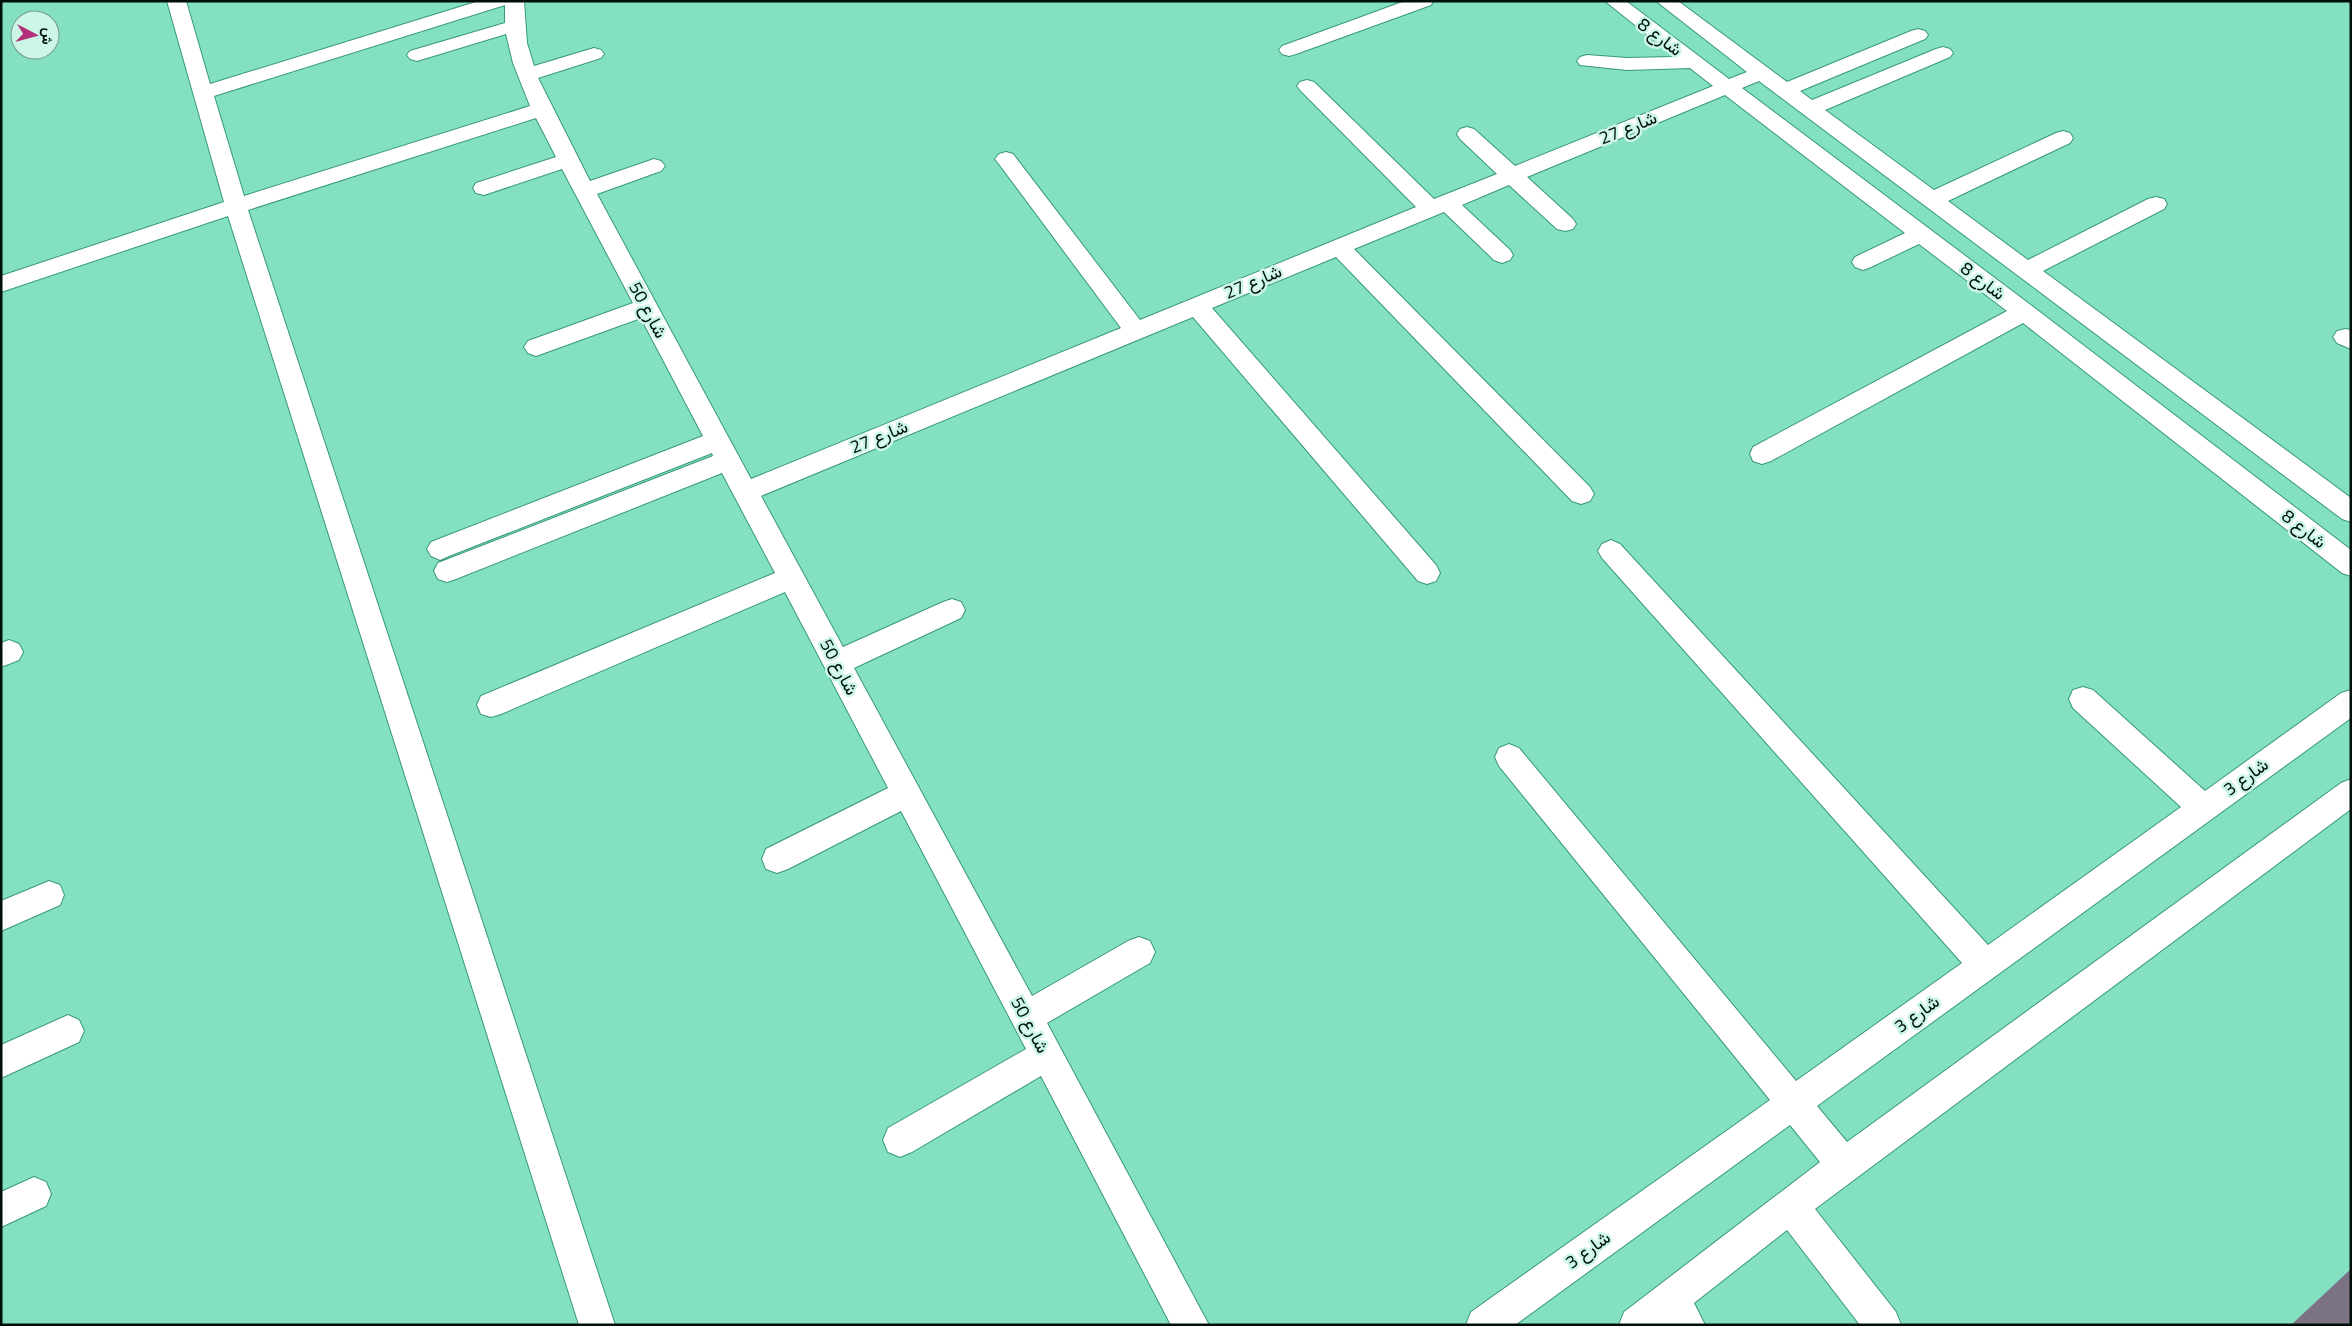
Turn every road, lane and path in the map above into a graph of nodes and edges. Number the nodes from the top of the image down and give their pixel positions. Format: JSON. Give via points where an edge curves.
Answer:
{"nodes":[{"id":1,"x":176,"y":1,"type":"edge"},
{"id":2,"x":500,"y":1,"type":"edge"},
{"id":3,"x":1424,"y":1,"type":"edge"},
{"id":4,"x":1614,"y":1,"type":"edge"},
{"id":5,"x":1665,"y":1,"type":"edge"},
{"id":6,"x":515,"y":14,"type":"edge"},
{"id":7,"x":1918,"y":35,"type":"dead end"},
{"id":8,"x":1289,"y":50,"type":"dead end"},
{"id":9,"x":1943,"y":53,"type":"dead end"},
{"id":10,"x":594,"y":54,"type":"dead end"},
{"id":11,"x":417,"y":55,"type":"dead end"},
{"id":12,"x":1587,"y":61,"type":"dead end"},
{"id":13,"x":1692,"y":62,"type":"junction"},
{"id":14,"x":1762,"y":73,"type":"junction"},
{"id":15,"x":527,"y":75,"type":"junction"},
{"id":16,"x":1307,"y":86,"type":"dead end"},
{"id":17,"x":1726,"y":88,"type":"junction"},
{"id":18,"x":1785,"y":90,"type":"junction"},
{"id":19,"x":203,"y":93,"type":"junction"},
{"id":20,"x":542,"y":109,"type":"junction"},
{"id":21,"x":1810,"y":109,"type":"junction"},
{"id":22,"x":1467,"y":134,"type":"dead end"},
{"id":23,"x":2064,"y":138,"type":"dead end"},
{"id":24,"x":1006,"y":159,"type":"dead end"},
{"id":25,"x":568,"y":160,"type":"junction"},
{"id":26,"x":654,"y":166,"type":"dead end"},
{"id":27,"x":1513,"y":176,"type":"junction"},
{"id":28,"x":484,"y":188,"type":"dead end"},
{"id":29,"x":585,"y":190,"type":"junction"},
{"id":30,"x":1932,"y":200,"type":"junction"},
{"id":31,"x":2156,"y":204,"type":"dead end"},
{"id":32,"x":236,"y":206,"type":"junction"},
{"id":33,"x":1439,"y":206,"type":"junction"},
{"id":34,"x":1565,"y":224,"type":"dead end"},
{"id":35,"x":1920,"y":234,"type":"junction"},
{"id":36,"x":1339,"y":247,"type":"junction"},
{"id":37,"x":1502,"y":255,"type":"dead end"},
{"id":38,"x":1863,"y":262,"type":"dead end"},
{"id":39,"x":2026,"y":270,"type":"junction"},
{"id":40,"x":1,"y":284,"type":"edge"},
{"id":41,"x":1197,"y":306,"type":"junction"},
{"id":42,"x":646,"y":307,"type":"junction"},
{"id":43,"x":2024,"y":312,"type":"junction"},
{"id":44,"x":1136,"y":331,"type":"junction"},
{"id":45,"x":536,"y":347,"type":"dead end"},
{"id":46,"x":723,"y":450,"type":"junction"},
{"id":47,"x":1762,"y":454,"type":"dead end"},
{"id":48,"x":745,"y":492,"type":"junction"},
{"id":49,"x":1581,"y":494,"type":"dead end"},
{"id":50,"x":2351,"y":512,"type":"edge"},
{"id":51,"x":1611,"y":551,"type":"dead end"},
{"id":52,"x":444,"y":560,"type":"dead end"},
{"id":53,"x":2351,"y":565,"type":"edge"},
{"id":54,"x":1427,"y":573,"type":"dead end"},
{"id":55,"x":792,"y":578,"type":"junction"},
{"id":56,"x":952,"y":610,"type":"dead end"},
{"id":57,"x":836,"y":663,"type":"junction"},
{"id":58,"x":2083,"y":700,"type":"dead end"},
{"id":59,"x":2351,"y":702,"type":"edge"},
{"id":60,"x":491,"y":705,"type":"dead end"},
{"id":61,"x":1509,"y":757,"type":"dead end"},
{"id":62,"x":2351,"y":792,"type":"edge"},
{"id":63,"x":907,"y":793,"type":"junction"},
{"id":64,"x":2203,"y":808,"type":"junction"},
{"id":65,"x":777,"y":859,"type":"dead end"},
{"id":66,"x":48,"y":894,"type":"dead end"},
{"id":67,"x":1,"y":916,"type":"edge"},
{"id":68,"x":1139,"y":952,"type":"dead end"},
{"id":69,"x":1985,"y":965,"type":"junction"},
{"id":70,"x":1026,"y":1017,"type":"junction"},
{"id":71,"x":68,"y":1031,"type":"dead end"},
{"id":72,"x":1046,"y":1055,"type":"junction"},
{"id":73,"x":1,"y":1062,"type":"edge"},
{"id":74,"x":1793,"y":1103,"type":"junction"},
{"id":75,"x":900,"y":1140,"type":"dead end"},
{"id":76,"x":1844,"y":1165,"type":"junction"},
{"id":77,"x":34,"y":1194,"type":"dead end"},
{"id":78,"x":1791,"y":1206,"type":"junction"},
{"id":79,"x":1,"y":1210,"type":"edge"},
{"id":80,"x":1678,"y":1312,"type":"edge"},
{"id":81,"x":597,"y":1325,"type":"edge"},
{"id":82,"x":1191,"y":1325,"type":"edge"},
{"id":83,"x":1484,"y":1325,"type":"edge"},
{"id":84,"x":1637,"y":1325,"type":"edge"},
{"id":85,"x":1883,"y":1325,"type":"edge"}],
"edges":[{"from":1,"to":19,"type":"street"},
{"from":2,"to":19,"type":"street"},
{"from":3,"to":8,"type":"street"},
{"from":4,"to":13,"type":"street","name":"شارع 8"},
{"from":5,"to":14,"type":"street","name":"شارع 8"},
{"from":6,"to":11,"type":"street"},
{"from":6,"to":15,"type":"street","name":"شارع 50","via":[[519,50]]},
{"from":7,"to":18,"type":"street"},
{"from":9,"to":21,"type":"street"},
{"from":10,"to":15,"type":"street"},
{"from":12,"to":13,"type":"street","via":[[1631,65]]},
{"from":13,"to":17,"type":"street","name":"شارع 8"},
{"from":14,"to":17,"type":"street","name":"شارع 27"},
{"from":14,"to":18,"type":"street","name":"شارع 8"},
{"from":15,"to":20,"type":"street","name":"شارع 50"},
{"from":16,"to":33,"type":"street"},
{"from":17,"to":27,"type":"street","name":"شارع 27"},
{"from":17,"to":35,"type":"street","name":"شارع 8"},
{"from":18,"to":21,"type":"street","name":"شارع 8"},
{"from":19,"to":32,"type":"street"},
{"from":20,"to":25,"type":"street","name":"شارع 50"},
{"from":20,"to":32,"type":"street"},
{"from":21,"to":30,"type":"street","name":"شارع 8"},
{"from":22,"to":27,"type":"street"},
{"from":23,"to":30,"type":"street"},
{"from":24,"to":44,"type":"street"},
{"from":25,"to":28,"type":"street"},
{"from":25,"to":29,"type":"street","name":"شارع 50"},
{"from":26,"to":29,"type":"street"},
{"from":27,"to":33,"type":"street","name":"شارع 27"},
{"from":27,"to":34,"type":"street"},
{"from":29,"to":42,"type":"street","name":"شارع 50"},
{"from":30,"to":39,"type":"street","name":"شارع 8"},
{"from":31,"to":39,"type":"street"},
{"from":32,"to":40,"type":"street"},
{"from":32,"to":81,"type":"street"},
{"from":33,"to":36,"type":"street","name":"شارع 27"},
{"from":33,"to":37,"type":"street"},
{"from":35,"to":38,"type":"street"},
{"from":35,"to":43,"type":"street","name":"شارع 8"},
{"from":36,"to":41,"type":"street","name":"شارع 27"},
{"from":36,"to":49,"type":"street"},
{"from":39,"to":50,"type":"street","name":"شارع 8"},
{"from":41,"to":44,"type":"street","name":"شارع 27"},
{"from":41,"to":54,"type":"street"},
{"from":42,"to":45,"type":"street"},
{"from":42,"to":46,"type":"street","name":"شارع 50"},
{"from":43,"to":47,"type":"street"},
{"from":43,"to":53,"type":"street","name":"شارع 8"},
{"from":44,"to":48,"type":"street","name":"شارع 27"},
{"from":46,"to":48,"type":"street","name":"شارع 50"},
{"from":46,"to":52,"type":"street"},
{"from":48,"to":55,"type":"street","name":"شارع 50"},
{"from":51,"to":69,"type":"street"},
{"from":55,"to":57,"type":"street","name":"شارع 50"},
{"from":55,"to":60,"type":"street"},
{"from":56,"to":57,"type":"street"},
{"from":57,"to":63,"type":"street","name":"شارع 50"},
{"from":58,"to":64,"type":"street"},
{"from":59,"to":64,"type":"street","name":"شارع 3"},
{"from":61,"to":74,"type":"street"},
{"from":62,"to":76,"type":"street"},
{"from":63,"to":65,"type":"street"},
{"from":63,"to":70,"type":"street","name":"شارع 50"},
{"from":64,"to":69,"type":"street","name":"شارع 3"},
{"from":66,"to":67,"type":"street"},
{"from":68,"to":70,"type":"street"},
{"from":69,"to":74,"type":"street","name":"شارع 3"},
{"from":70,"to":72,"type":"street","name":"شارع 50"},
{"from":71,"to":73,"type":"street"},
{"from":72,"to":75,"type":"street"},
{"from":72,"to":82,"type":"street","name":"شارع 50"},
{"from":74,"to":76,"type":"street"},
{"from":74,"to":83,"type":"street","name":"شارع 3"},
{"from":76,"to":78,"type":"street"},
{"from":77,"to":79,"type":"street"},
{"from":78,"to":80,"type":"street"},
{"from":78,"to":85,"type":"street"},
{"from":80,"to":84,"type":"street"}]}
